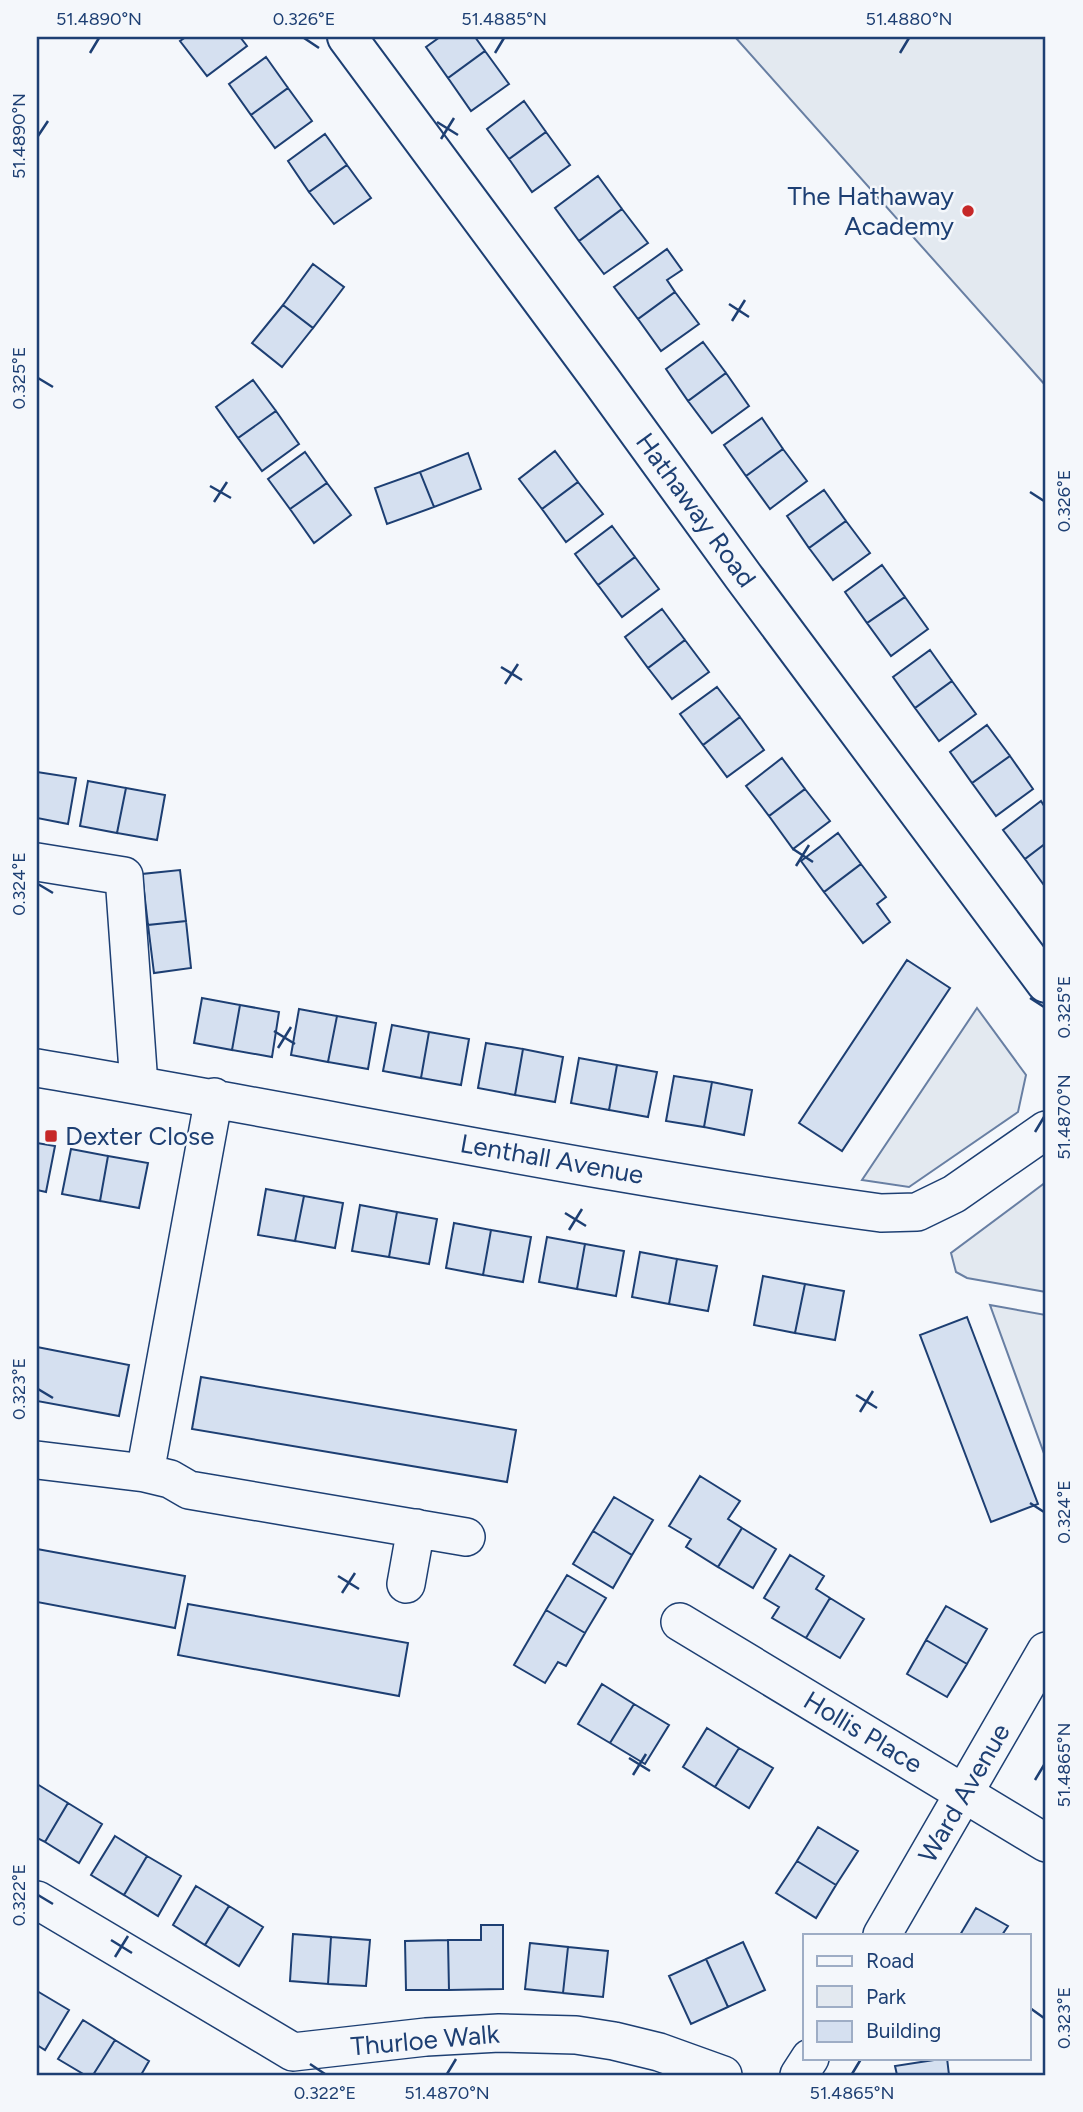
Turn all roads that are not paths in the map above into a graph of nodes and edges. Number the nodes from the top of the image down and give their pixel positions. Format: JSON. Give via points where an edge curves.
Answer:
{"nodes":[{"id":1,"x":347,"y":37,"type":"edge"},
{"id":2,"x":37,"y":862,"type":"edge"},
{"id":3,"x":1046,"y":983,"type":"edge"},
{"id":4,"x":37,"y":1068,"type":"edge"},
{"id":5,"x":139,"y":1085,"type":"junction"},
{"id":6,"x":214,"y":1097,"type":"junction"},
{"id":7,"x":1046,"y":1130,"type":"edge"},
{"id":8,"x":37,"y":1460,"type":"edge"},
{"id":9,"x":145,"y":1473,"type":"junction"},
{"id":10,"x":416,"y":1528,"type":"junction"},
{"id":11,"x":466,"y":1537,"type":"dead end"},
{"id":12,"x":406,"y":1584,"type":"dead end"},
{"id":13,"x":680,"y":1622,"type":"dead end"},
{"id":14,"x":1046,"y":1651,"type":"edge"},
{"id":15,"x":965,"y":1794,"type":"junction"},
{"id":16,"x":1046,"y":1843,"type":"edge"},
{"id":17,"x":37,"y":1900,"type":"edge"},
{"id":18,"x":883,"y":1934,"type":"edge"},
{"id":19,"x":809,"y":2060,"type":"edge"},
{"id":20,"x":723,"y":2075,"type":"edge"},
{"id":21,"x":799,"y":2075,"type":"edge"}],
"edges":[{"from":1,"to":3,"type":"street","name":"Hathaway Road"},
{"from":2,"to":5,"type":"street","via":[[124,876]]},
{"from":4,"to":5,"type":"street","name":"Lenthall Avenue"},
{"from":5,"to":6,"type":"street","name":"Lenthall Avenue"},
{"from":6,"to":7,"type":"street","name":"Lenthall Avenue","via":[[538,1157],[881,1213],[917,1212],[954,1194]]},
{"from":6,"to":9,"type":"street"},
{"from":8,"to":9,"type":"street"},
{"from":9,"to":10,"type":"street","via":[[170,1479],[188,1490]]},
{"from":10,"to":11,"type":"street"},
{"from":10,"to":12,"type":"street"},
{"from":13,"to":15,"type":"street","name":"Hollis Place"},
{"from":14,"to":15,"type":"street","name":"Ward Avenue"},
{"from":15,"to":16,"type":"street","name":"Hollis Place"},
{"from":15,"to":18,"type":"street","name":"Ward Avenue"},
{"from":17,"to":20,"type":"street","name":"Thurloe Walk","via":[[293,2052],[426,2037],[576,2035],[659,2052]]},
{"from":19,"to":21,"type":"street"}]}
